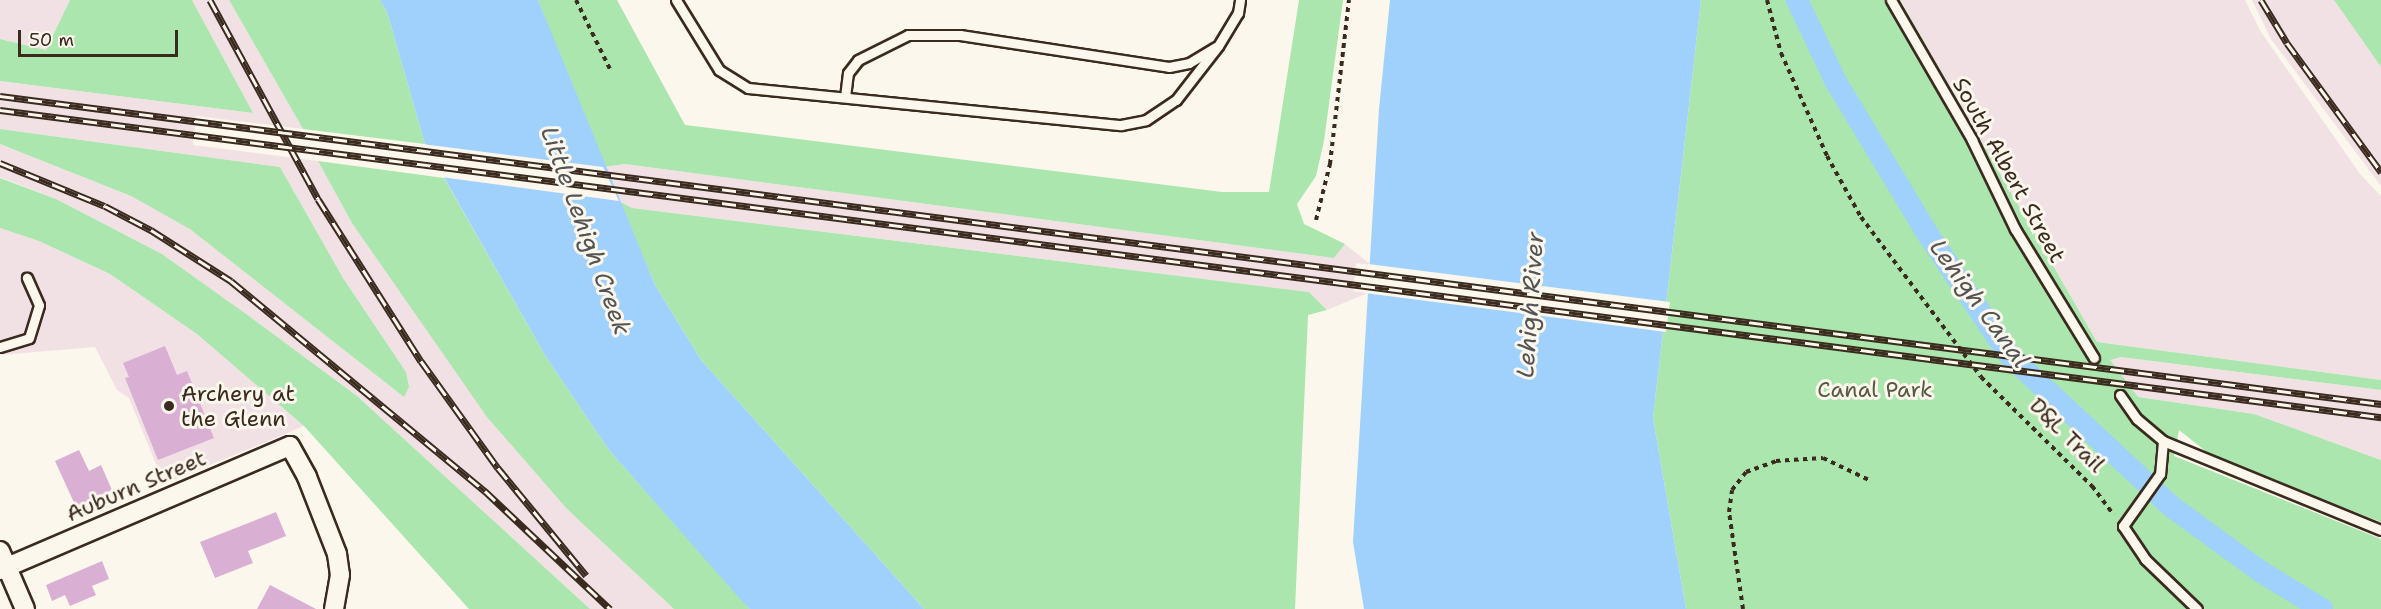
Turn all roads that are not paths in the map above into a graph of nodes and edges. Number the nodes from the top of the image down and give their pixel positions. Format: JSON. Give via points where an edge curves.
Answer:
{"nodes":[{"id":1,"x":676,"y":0,"type":"edge"},
{"id":2,"x":1240,"y":0,"type":"edge"},
{"id":3,"x":1891,"y":0,"type":"edge"},
{"id":4,"x":1218,"y":46,"type":"junction"},
{"id":5,"x":845,"y":97,"type":"junction"},
{"id":6,"x":27,"y":278,"type":"dead end"},
{"id":7,"x":0,"y":347,"type":"edge"},
{"id":8,"x":2094,"y":358,"type":"dead end"},
{"id":9,"x":2120,"y":395,"type":"dead end"},
{"id":10,"x":2163,"y":441,"type":"junction"},
{"id":11,"x":2381,"y":530,"type":"edge"},
{"id":12,"x":2,"y":563,"type":"edge"},
{"id":13,"x":25,"y":609,"type":"edge"},
{"id":14,"x":334,"y":609,"type":"edge"},
{"id":15,"x":2197,"y":609,"type":"edge"}],
"edges":[{"from":1,"to":5,"type":"lane","via":[[719,70],[748,88]]},
{"from":2,"to":4,"type":"lane","via":[[1238,13]]},
{"from":3,"to":8,"type":"lane","name":"South Albert Street","via":[[1972,141],[2015,229]]},
{"from":4,"to":5,"type":"lane","via":[[1176,100],[1146,120],[1121,125]]},
{"from":4,"to":5,"type":"lane","via":[[1189,63],[1169,67],[960,34],[908,35],[858,60],[848,74]]},
{"from":6,"to":7,"type":"lane","via":[[39,305],[29,338]]},
{"from":9,"to":10,"type":"lane","via":[[2138,419]]},
{"from":10,"to":11,"type":"lane"},
{"from":10,"to":15,"type":"lane","via":[[2160,474],[2123,526],[2145,559]]},
{"from":12,"to":13,"type":"street"},
{"from":12,"to":14,"type":"street","name":"Auburn Street","via":[[290,446],[307,477],[337,554],[340,575]]}]}
